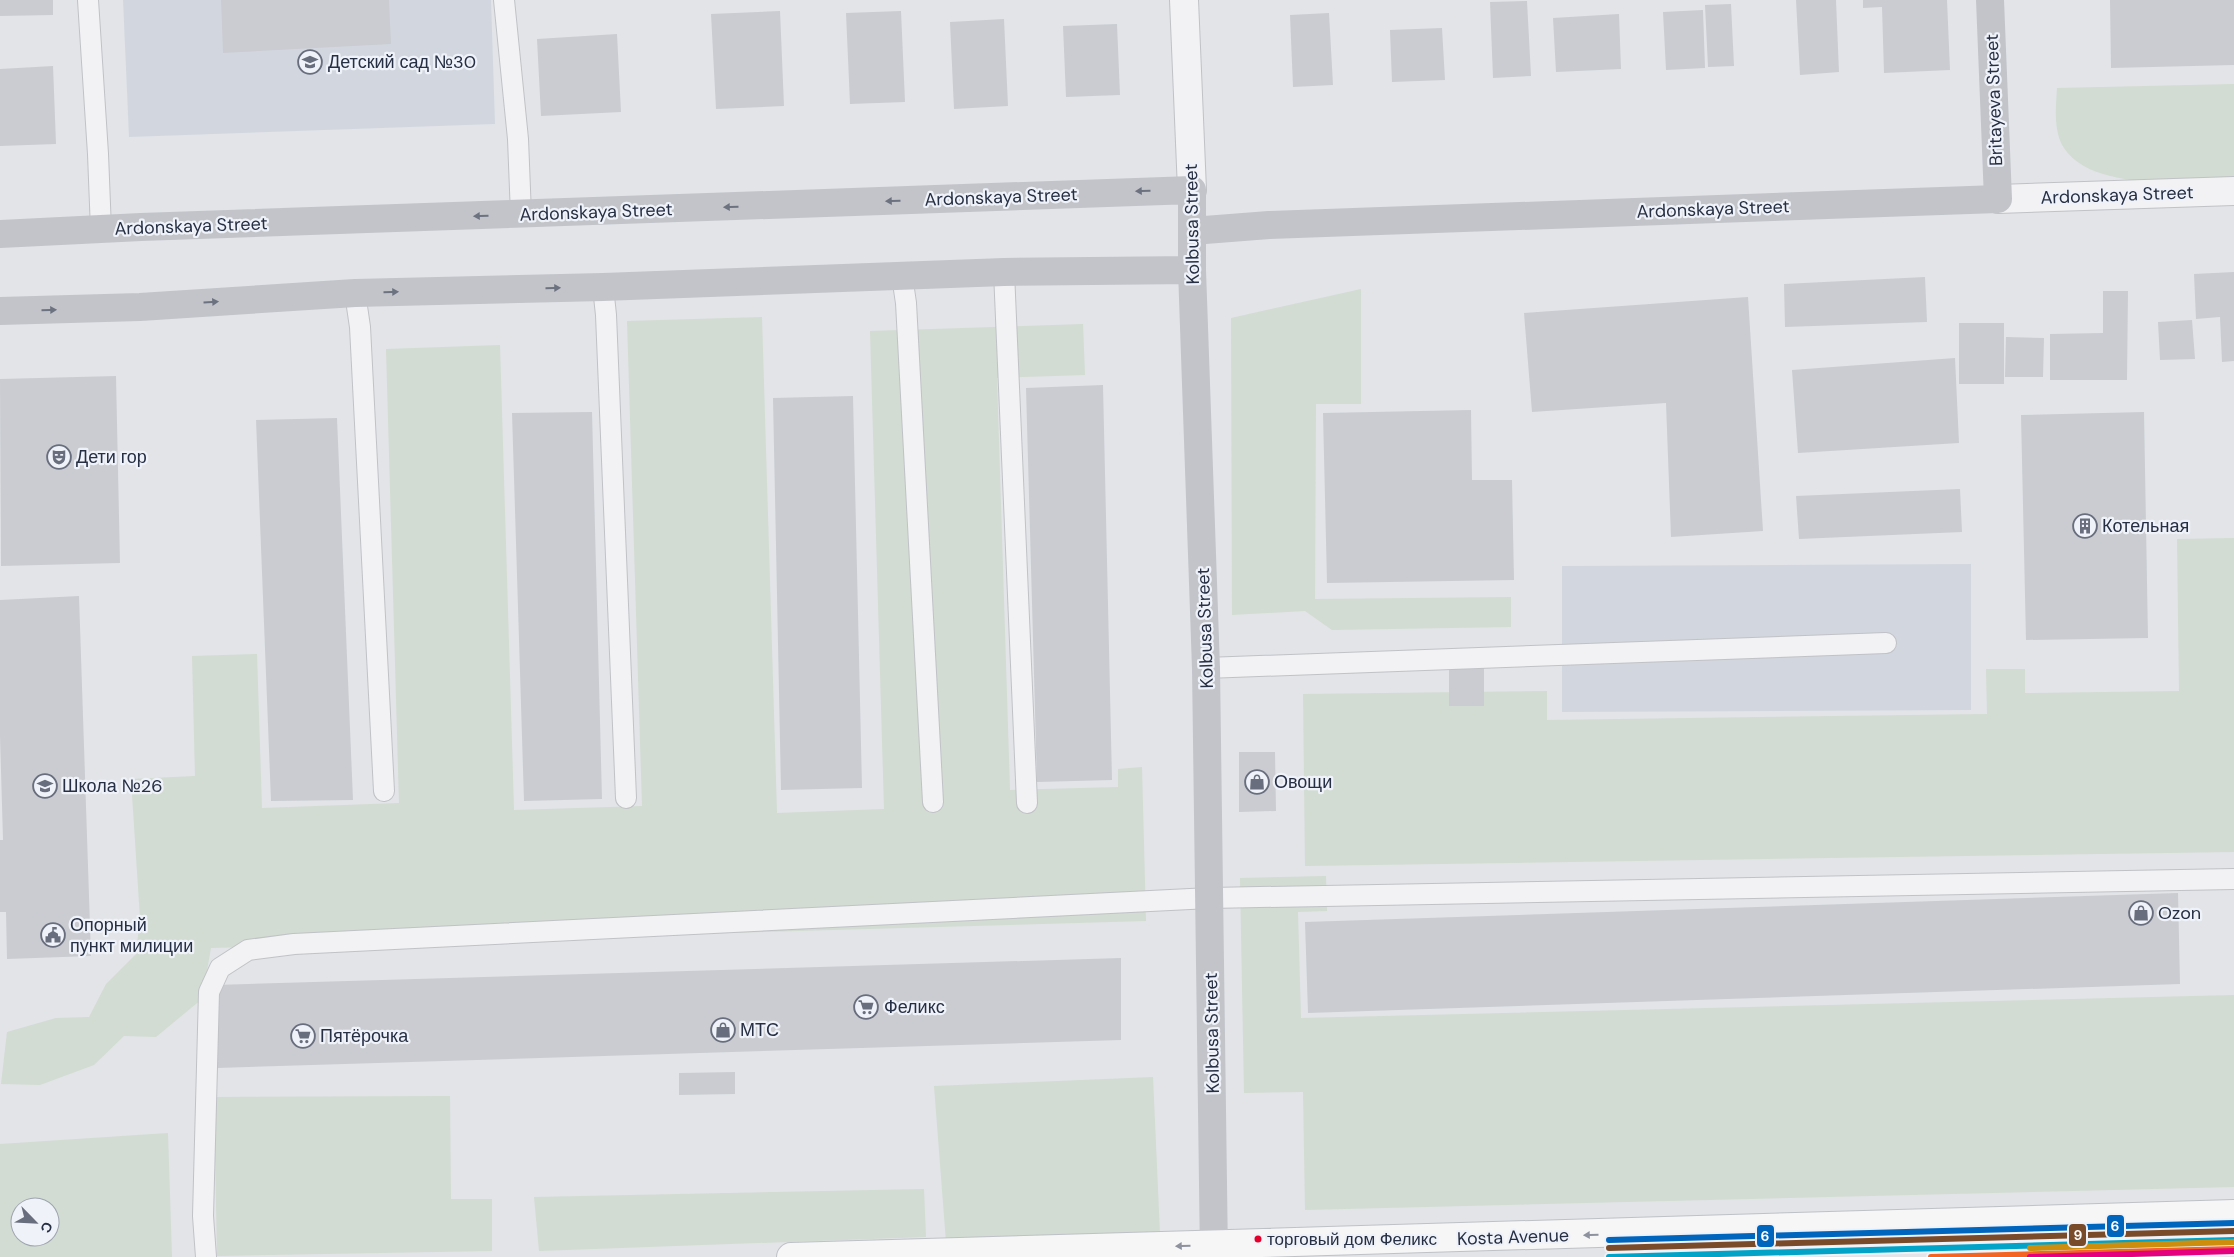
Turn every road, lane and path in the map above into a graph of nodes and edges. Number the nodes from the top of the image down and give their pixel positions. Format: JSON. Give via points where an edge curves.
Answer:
{"nodes":[{"id":1,"x":88,"y":0,"type":"edge"},
{"id":2,"x":504,"y":0,"type":"edge"},
{"id":3,"x":1184,"y":0,"type":"edge"},
{"id":4,"x":1990,"y":0,"type":"edge"},
{"id":5,"x":1192,"y":190,"type":"junction"},
{"id":6,"x":2234,"y":192,"type":"edge"},
{"id":7,"x":1998,"y":199,"type":"junction"},
{"id":8,"x":521,"y":215,"type":"junction"},
{"id":9,"x":101,"y":230,"type":"junction"},
{"id":10,"x":1192,"y":232,"type":"junction"},
{"id":11,"x":0,"y":234,"type":"edge"},
{"id":12,"x":1192,"y":270,"type":"junction"},
{"id":13,"x":1004,"y":272,"type":"junction"},
{"id":14,"x":902,"y":276,"type":"junction"},
{"id":15,"x":603,"y":287,"type":"junction"},
{"id":16,"x":355,"y":293,"type":"junction"},
{"id":17,"x":0,"y":312,"type":"edge"},
{"id":18,"x":1886,"y":643,"type":"dead end"},
{"id":19,"x":1206,"y":668,"type":"junction"},
{"id":20,"x":384,"y":791,"type":"dead end"},
{"id":21,"x":626,"y":798,"type":"dead end"},
{"id":22,"x":933,"y":802,"type":"dead end"},
{"id":23,"x":1027,"y":803,"type":"dead end"},
{"id":24,"x":2234,"y":879,"type":"edge"},
{"id":25,"x":1210,"y":898,"type":"junction"},
{"id":26,"x":2234,"y":1214,"type":"edge"},
{"id":27,"x":1214,"y":1251,"type":"edge"},
{"id":28,"x":206,"y":1257,"type":"edge"},
{"id":29,"x":791,"y":1257,"type":"edge"}],
"edges":[{"from":1,"to":9,"type":"lane"},
{"from":2,"to":8,"type":"lane","via":[[518,139]]},
{"from":3,"to":5,"type":"street","name":"Kolbusa Street"},
{"from":4,"to":7,"type":"street","name":"Britayeva Street"},
{"from":5,"to":8,"type":"street","name":"Ardonskaya Street","one_way":true},
{"from":5,"to":10,"type":"street","name":"Kolbusa Street"},
{"from":6,"to":7,"type":"street","name":"Ardonskaya Street"},
{"from":7,"to":10,"type":"street","name":"Ardonskaya Street","via":[[1269,225]]},
{"from":8,"to":9,"type":"street","name":"Ardonskaya Street","one_way":true},
{"from":9,"to":11,"type":"street","name":"Ardonskaya Street"},
{"from":10,"to":12,"type":"street","name":"Kolbusa Street"},
{"from":12,"to":13,"type":"street"},
{"from":12,"to":19,"type":"street","name":"Kolbusa Street"},
{"from":13,"to":14,"type":"street"},
{"from":13,"to":23,"type":"lane"},
{"from":14,"to":15,"type":"street"},
{"from":14,"to":22,"type":"lane"},
{"from":16,"to":15,"type":"street","one_way":true},
{"from":15,"to":21,"type":"lane"},
{"from":17,"to":16,"type":"street","one_way":true},
{"from":16,"to":20,"type":"lane","via":[[360,327]]},
{"from":18,"to":19,"type":"lane"},
{"from":19,"to":25,"type":"street","name":"Kolbusa Street"},
{"from":24,"to":25,"type":"lane"},
{"from":25,"to":27,"type":"street","name":"Kolbusa Street"},
{"from":25,"to":28,"type":"lane","via":[[294,944],[248,950],[220,968],[208,992],[203,1216]]},
{"from":26,"to":27,"type":"main road","name":"Kosta Avenue","one_way":true},
{"from":27,"to":29,"type":"main road","name":"Kosta Avenue","one_way":true}]}
